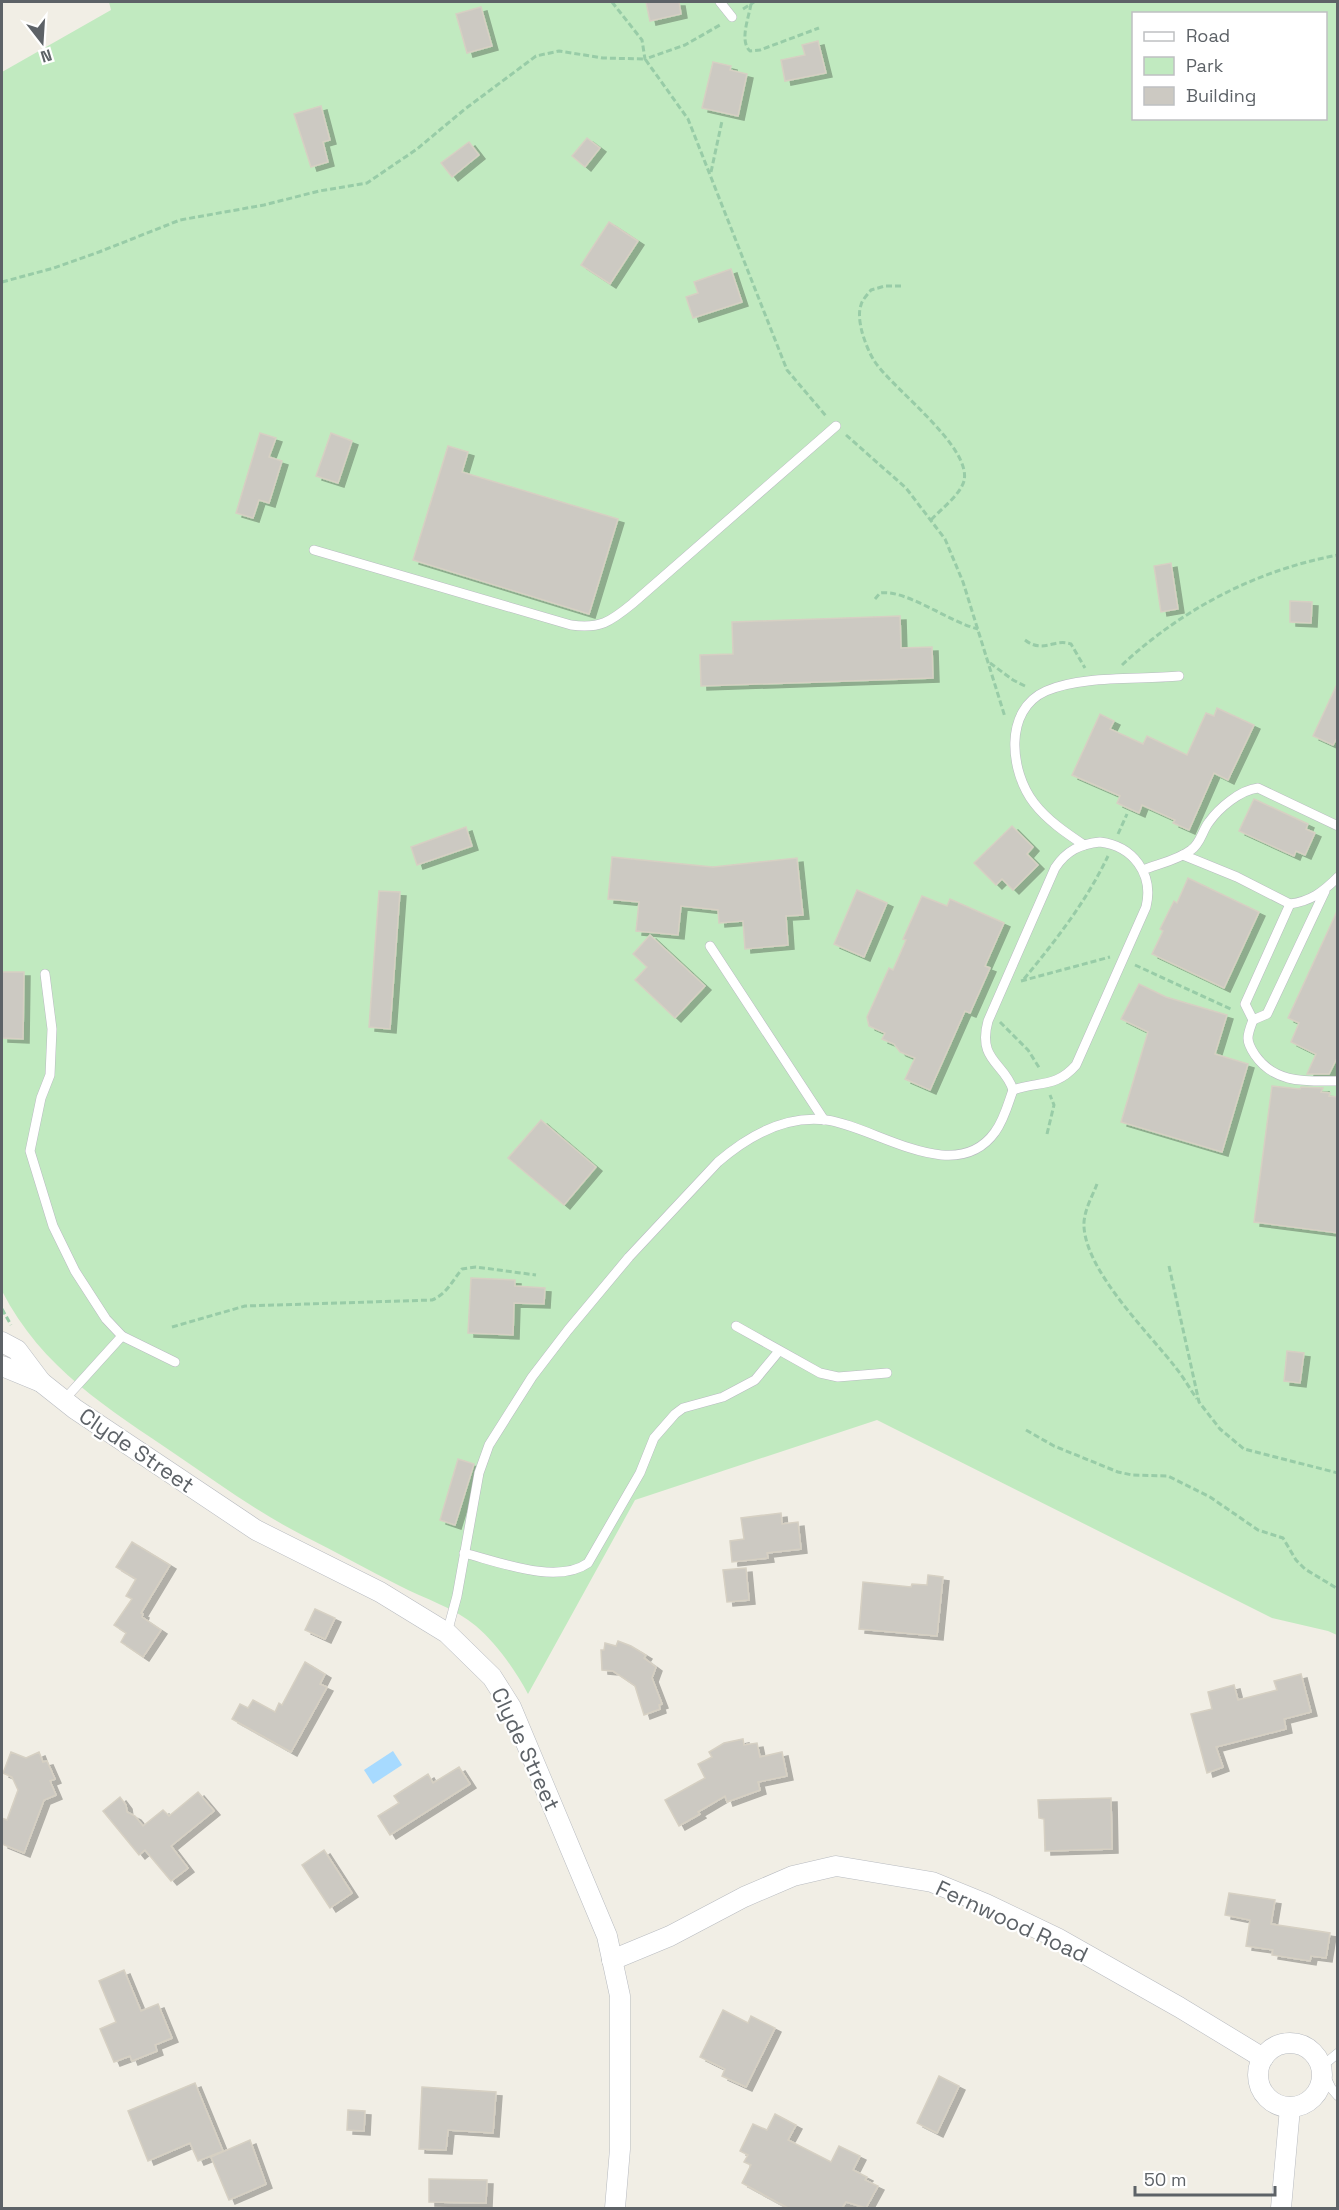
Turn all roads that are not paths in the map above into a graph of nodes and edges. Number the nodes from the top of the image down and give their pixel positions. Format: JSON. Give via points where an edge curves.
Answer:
{"nodes":[{"id":1,"x":720,"y":2,"type":"edge"},
{"id":2,"x":732,"y":17,"type":"road end"},
{"id":3,"x":836,"y":426,"type":"road end"},
{"id":4,"x":314,"y":550,"type":"dead end"},
{"id":5,"x":1179,"y":676,"type":"dead end"},
{"id":6,"x":1338,"y":826,"type":"edge"},
{"id":7,"x":1084,"y":845,"type":"junction"},
{"id":8,"x":1183,"y":855,"type":"junction"},
{"id":9,"x":1143,"y":870,"type":"junction"},
{"id":10,"x":1338,"y":877,"type":"edge"},
{"id":11,"x":1325,"y":891,"type":"junction"},
{"id":12,"x":1290,"y":904,"type":"junction"},
{"id":13,"x":710,"y":946,"type":"dead end"},
{"id":14,"x":45,"y":974,"type":"dead end"},
{"id":15,"x":1253,"y":1020,"type":"junction"},
{"id":16,"x":1338,"y":1081,"type":"edge"},
{"id":17,"x":1013,"y":1090,"type":"junction"},
{"id":18,"x":824,"y":1120,"type":"junction"},
{"id":19,"x":736,"y":1326,"type":"dead end"},
{"id":20,"x":122,"y":1336,"type":"junction"},
{"id":21,"x":2,"y":1342,"type":"edge"},
{"id":22,"x":779,"y":1351,"type":"junction"},
{"id":23,"x":175,"y":1362,"type":"dead end"},
{"id":24,"x":2,"y":1366,"type":"edge"},
{"id":25,"x":887,"y":1373,"type":"dead end"},
{"id":26,"x":41,"y":1382,"type":"junction"},
{"id":27,"x":64,"y":1400,"type":"junction"},
{"id":28,"x":464,"y":1553,"type":"junction"},
{"id":29,"x":447,"y":1633,"type":"junction"},
{"id":30,"x":612,"y":1960,"type":"junction"},
{"id":31,"x":1338,"y":2053,"type":"edge"},
{"id":32,"x":1263,"y":2058,"type":"junction"},
{"id":33,"x":1321,"y":2067,"type":"junction"},
{"id":34,"x":1338,"y":2096,"type":"edge"},
{"id":35,"x":1290,"y":2108,"type":"junction"},
{"id":36,"x":615,"y":2208,"type":"edge"},
{"id":37,"x":1281,"y":2208,"type":"edge"}],
"edges":[{"from":1,"to":2,"type":"lane"},
{"from":3,"to":4,"type":"lane","via":[[632,604],[602,625],[571,625]]},
{"from":5,"to":7,"type":"lane","via":[[1089,681],[1043,692],[1030,701],[1020,717],[1014,749],[1033,802]]},
{"from":6,"to":8,"type":"lane","via":[[1258,788],[1252,789],[1233,799],[1209,822],[1198,843]]},
{"from":7,"to":9,"type":"lane","via":[[1113,845],[1130,853]]},
{"from":7,"to":17,"type":"lane","via":[[1069,852],[1055,868],[988,1021],[986,1037],[991,1058]]},
{"from":8,"to":9,"type":"lane"},
{"from":8,"to":12,"type":"lane"},
{"from":9,"to":17,"type":"lane","via":[[1147,902],[1076,1065],[1056,1082]]},
{"from":10,"to":11,"type":"lane"},
{"from":11,"to":12,"type":"lane"},
{"from":11,"to":15,"type":"lane","via":[[1267,1014]]},
{"from":12,"to":15,"type":"lane","via":[[1245,1004]]},
{"from":13,"to":18,"type":"lane"},
{"from":14,"to":20,"type":"lane","via":[[52,1029],[50,1075],[30,1151],[53,1227],[87,1291]]},
{"from":15,"to":16,"type":"lane","via":[[1248,1043],[1265,1068],[1278,1076]]},
{"from":17,"to":18,"type":"lane","via":[[1002,1120],[986,1142],[950,1156],[918,1151]]},
{"from":18,"to":28,"type":"lane","via":[[800,1121],[762,1131],[731,1151],[629,1257],[568,1330],[532,1377],[489,1445],[479,1473]]},
{"from":19,"to":22,"type":"lane"},
{"from":20,"to":23,"type":"lane"},
{"from":20,"to":27,"type":"lane"},
{"from":21,"to":26,"type":"street","name":"Clyde Street","via":[[19,1353]]},
{"from":22,"to":25,"type":"lane","via":[[820,1373],[838,1377]]},
{"from":22,"to":28,"type":"lane","via":[[755,1380],[723,1397],[682,1408],[675,1414],[654,1438],[617,1513],[588,1563],[578,1570],[549,1573]]},
{"from":24,"to":26,"type":"street","name":"Clyde Street"},
{"from":26,"to":27,"type":"street","name":"Clyde Street"},
{"from":27,"to":29,"type":"street","name":"Clyde Street","via":[[256,1530],[380,1592]]},
{"from":28,"to":29,"type":"lane"},
{"from":29,"to":30,"type":"street","name":"Clyde Street","via":[[492,1677],[511,1707],[607,1936]]},
{"from":30,"to":32,"type":"street","name":"Fernwood Road","via":[[793,1876],[836,1866],[932,1882],[986,1904],[1057,1938]]},
{"from":30,"to":36,"type":"street","name":"Clyde Street","via":[[620,1996],[621,2035]]},
{"from":31,"to":33,"type":"lane"},
{"from":32,"to":33,"type":"street","via":[[1279,2045],[1290,2043],[1310,2050]]},
{"from":32,"to":35,"type":"street","via":[[1260,2086],[1271,2102]]},
{"from":33,"to":34,"type":"lane"},
{"from":33,"to":35,"type":"street","via":[[1316,2095]]},
{"from":35,"to":37,"type":"street"}]}
